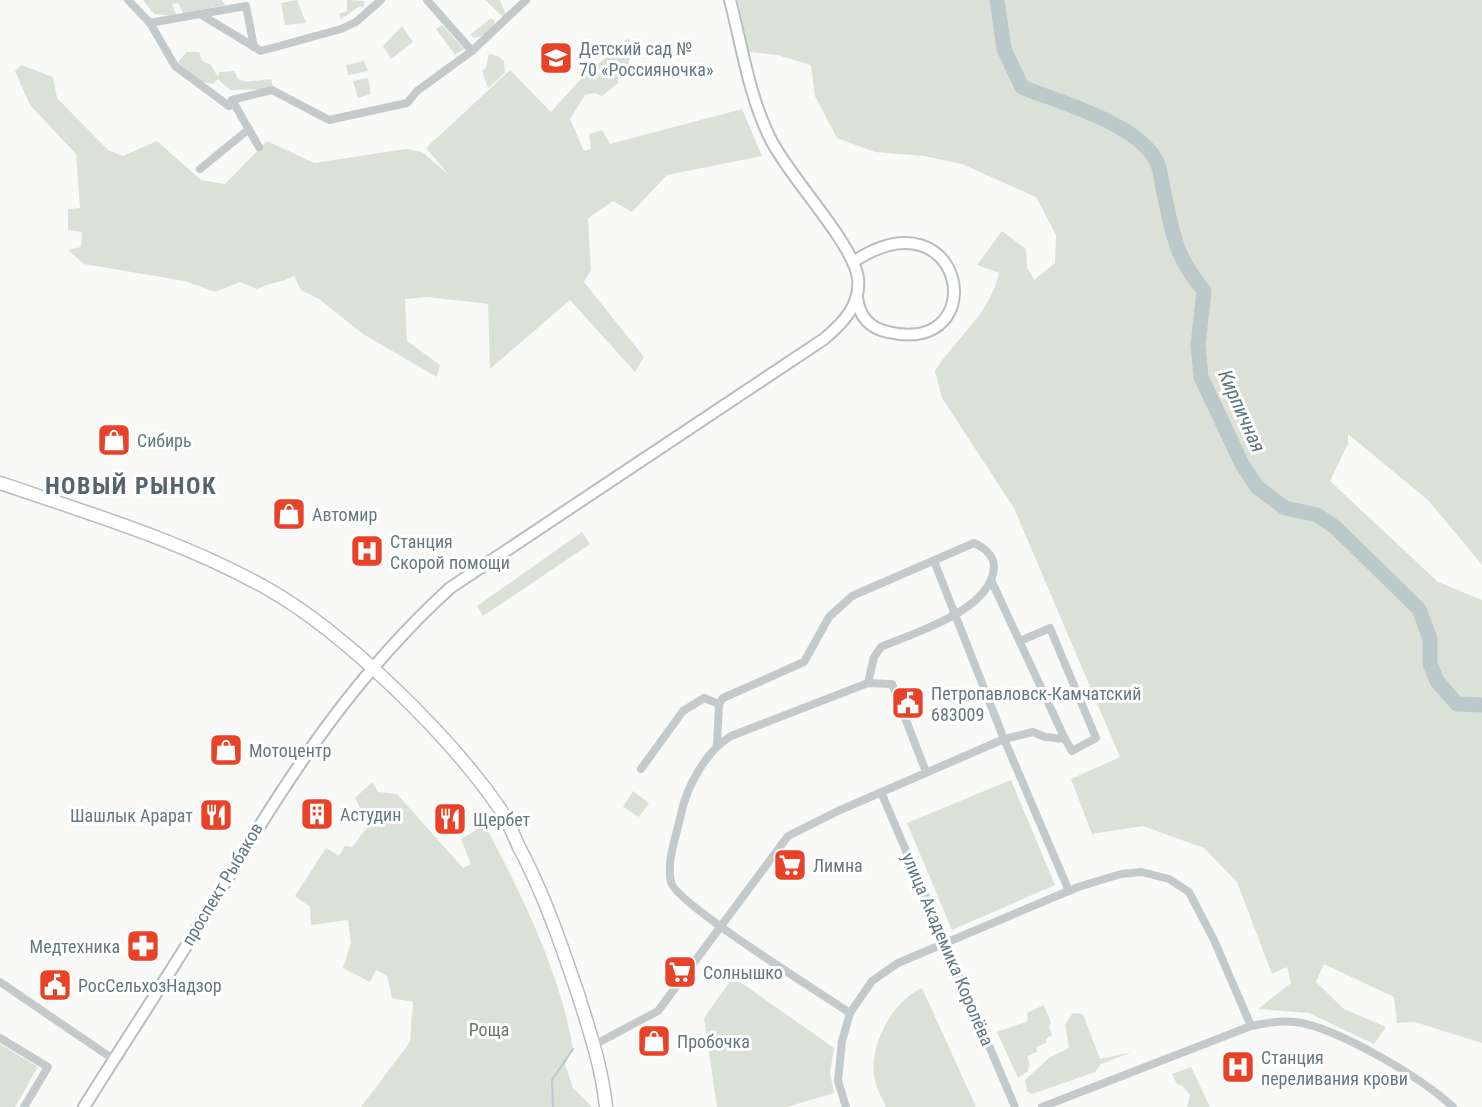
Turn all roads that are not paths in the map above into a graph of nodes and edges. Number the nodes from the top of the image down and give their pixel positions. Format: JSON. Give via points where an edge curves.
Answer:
{"nodes":[{"id":1,"x":129,"y":0,"type":"edge"},
{"id":2,"x":381,"y":0,"type":"edge"},
{"id":3,"x":427,"y":0,"type":"edge"},
{"id":4,"x":526,"y":0,"type":"edge"},
{"id":5,"x":730,"y":0,"type":"edge"},
{"id":6,"x":200,"y":14,"type":"junction"},
{"id":7,"x":150,"y":23,"type":"junction"},
{"id":8,"x":254,"y":47,"type":"junction"},
{"id":9,"x":472,"y":51,"type":"junction"},
{"id":10,"x":232,"y":100,"type":"junction"},
{"id":11,"x":249,"y":129,"type":"junction"},
{"id":12,"x":260,"y":147,"type":"dead end"},
{"id":13,"x":200,"y":169,"type":"dead end"},
{"id":14,"x":853,"y":262,"type":"junction"},
{"id":15,"x":856,"y":297,"type":"junction"},
{"id":16,"x":0,"y":483,"type":"edge"},
{"id":17,"x":934,"y":561,"type":"junction"},
{"id":18,"x":992,"y":582,"type":"junction"},
{"id":19,"x":956,"y":614,"type":"junction"},
{"id":20,"x":1020,"y":641,"type":"junction"},
{"id":21,"x":370,"y":668,"type":"junction"},
{"id":22,"x":868,"y":683,"type":"junction"},
{"id":23,"x":719,"y":704,"type":"junction"},
{"id":24,"x":1004,"y":739,"type":"junction"},
{"id":25,"x":1065,"y":739,"type":"junction"},
{"id":26,"x":717,"y":745,"type":"junction"},
{"id":27,"x":641,"y":769,"type":"dead end"},
{"id":28,"x":926,"y":772,"type":"junction"},
{"id":29,"x":881,"y":792,"type":"junction"},
{"id":30,"x":1069,"y":891,"type":"junction"},
{"id":31,"x":721,"y":926,"type":"junction"},
{"id":32,"x":946,"y":944,"type":"junction"},
{"id":33,"x":0,"y":982,"type":"edge"},
{"id":34,"x":850,"y":1012,"type":"junction"},
{"id":35,"x":1251,"y":1026,"type":"junction"},
{"id":36,"x":0,"y":1038,"type":"edge"},
{"id":37,"x":594,"y":1045,"type":"junction"},
{"id":38,"x":113,"y":1059,"type":"junction"},
{"id":39,"x":24,"y":1107,"type":"edge"},
{"id":40,"x":84,"y":1107,"type":"edge"},
{"id":41,"x":606,"y":1107,"type":"edge"},
{"id":42,"x":846,"y":1107,"type":"edge"},
{"id":43,"x":1015,"y":1107,"type":"edge"},
{"id":44,"x":1042,"y":1107,"type":"edge"},
{"id":45,"x":1453,"y":1107,"type":"edge"}],
"edges":[{"from":1,"to":7,"type":"street"},
{"from":2,"to":8,"type":"street","via":[[356,22],[341,28],[261,51]]},
{"from":3,"to":9,"type":"street"},
{"from":4,"to":9,"type":"street"},
{"from":5,"to":14,"type":"main road","via":[[752,87],[770,138]]},
{"from":6,"to":7,"type":"street"},
{"from":6,"to":8,"type":"street"},
{"from":6,"to":8,"type":"street","via":[[246,6]]},
{"from":7,"to":10,"type":"street","via":[[175,66],[229,105]]},
{"from":9,"to":10,"type":"street","via":[[407,103],[349,117],[319,117],[272,90]]},
{"from":10,"to":11,"type":"street"},
{"from":11,"to":12,"type":"street"},
{"from":11,"to":13,"type":"street"},
{"from":14,"to":15,"type":"main road","via":[[858,280]]},
{"from":14,"to":15,"type":"main road","via":[[882,247],[914,244],[946,262],[956,288],[944,320],[910,334],[887,332],[870,325]]},
{"from":15,"to":21,"type":"main road","name":"проспект Рыбаков","via":[[849,315],[824,339],[450,588]]},
{"from":16,"to":21,"type":"main road","via":[[228,567],[315,622]]},
{"from":17,"to":18,"type":"street","via":[[974,543],[984,547],[994,562]]},
{"from":17,"to":19,"type":"street"},
{"from":17,"to":23,"type":"street","via":[[852,596],[829,617],[804,662],[723,698]]},
{"from":18,"to":19,"type":"street","via":[[983,596]]},
{"from":18,"to":20,"type":"street"},
{"from":19,"to":22,"type":"street","via":[[881,647],[874,657]]},
{"from":19,"to":24,"type":"street"},
{"from":20,"to":25,"type":"street"},
{"from":20,"to":25,"type":"street","via":[[1050,628],[1096,738],[1072,751]]},
{"from":21,"to":37,"type":"main road","via":[[451,747],[499,807],[538,883]]},
{"from":21,"to":38,"type":"main road","name":"проспект Рыбаков","via":[[296,766]]},
{"from":22,"to":26,"type":"street","via":[[731,736]]},
{"from":22,"to":28,"type":"street","via":[[892,684]]},
{"from":23,"to":26,"type":"street"},
{"from":23,"to":27,"type":"street","via":[[704,698],[683,711]]},
{"from":24,"to":25,"type":"street","via":[[1033,732]]},
{"from":24,"to":28,"type":"street"},
{"from":24,"to":30,"type":"street"},
{"from":26,"to":31,"type":"street","via":[[684,798],[671,862],[671,882],[676,892]]},
{"from":28,"to":29,"type":"street"},
{"from":29,"to":31,"type":"street","via":[[788,836]]},
{"from":29,"to":32,"type":"street","name":"улица Академика Королёва"},
{"from":30,"to":32,"type":"street"},
{"from":30,"to":35,"type":"street","via":[[1120,874],[1142,872],[1169,879],[1189,892]]},
{"from":31,"to":34,"type":"street"},
{"from":31,"to":37,"type":"street","via":[[658,1011]]},
{"from":32,"to":34,"type":"street","via":[[898,963],[872,981]]},
{"from":32,"to":43,"type":"street","name":"улица Академика Королёва"},
{"from":33,"to":38,"type":"street"},
{"from":34,"to":42,"type":"street","via":[[838,1081]]},
{"from":35,"to":44,"type":"street"},
{"from":35,"to":45,"type":"street","via":[[1283,1021],[1315,1027],[1409,1074]]},
{"from":36,"to":39,"type":"street","via":[[48,1067]]},
{"from":37,"to":41,"type":"main road"},
{"from":38,"to":40,"type":"main road","name":"проспект Рыбаков"}]}
